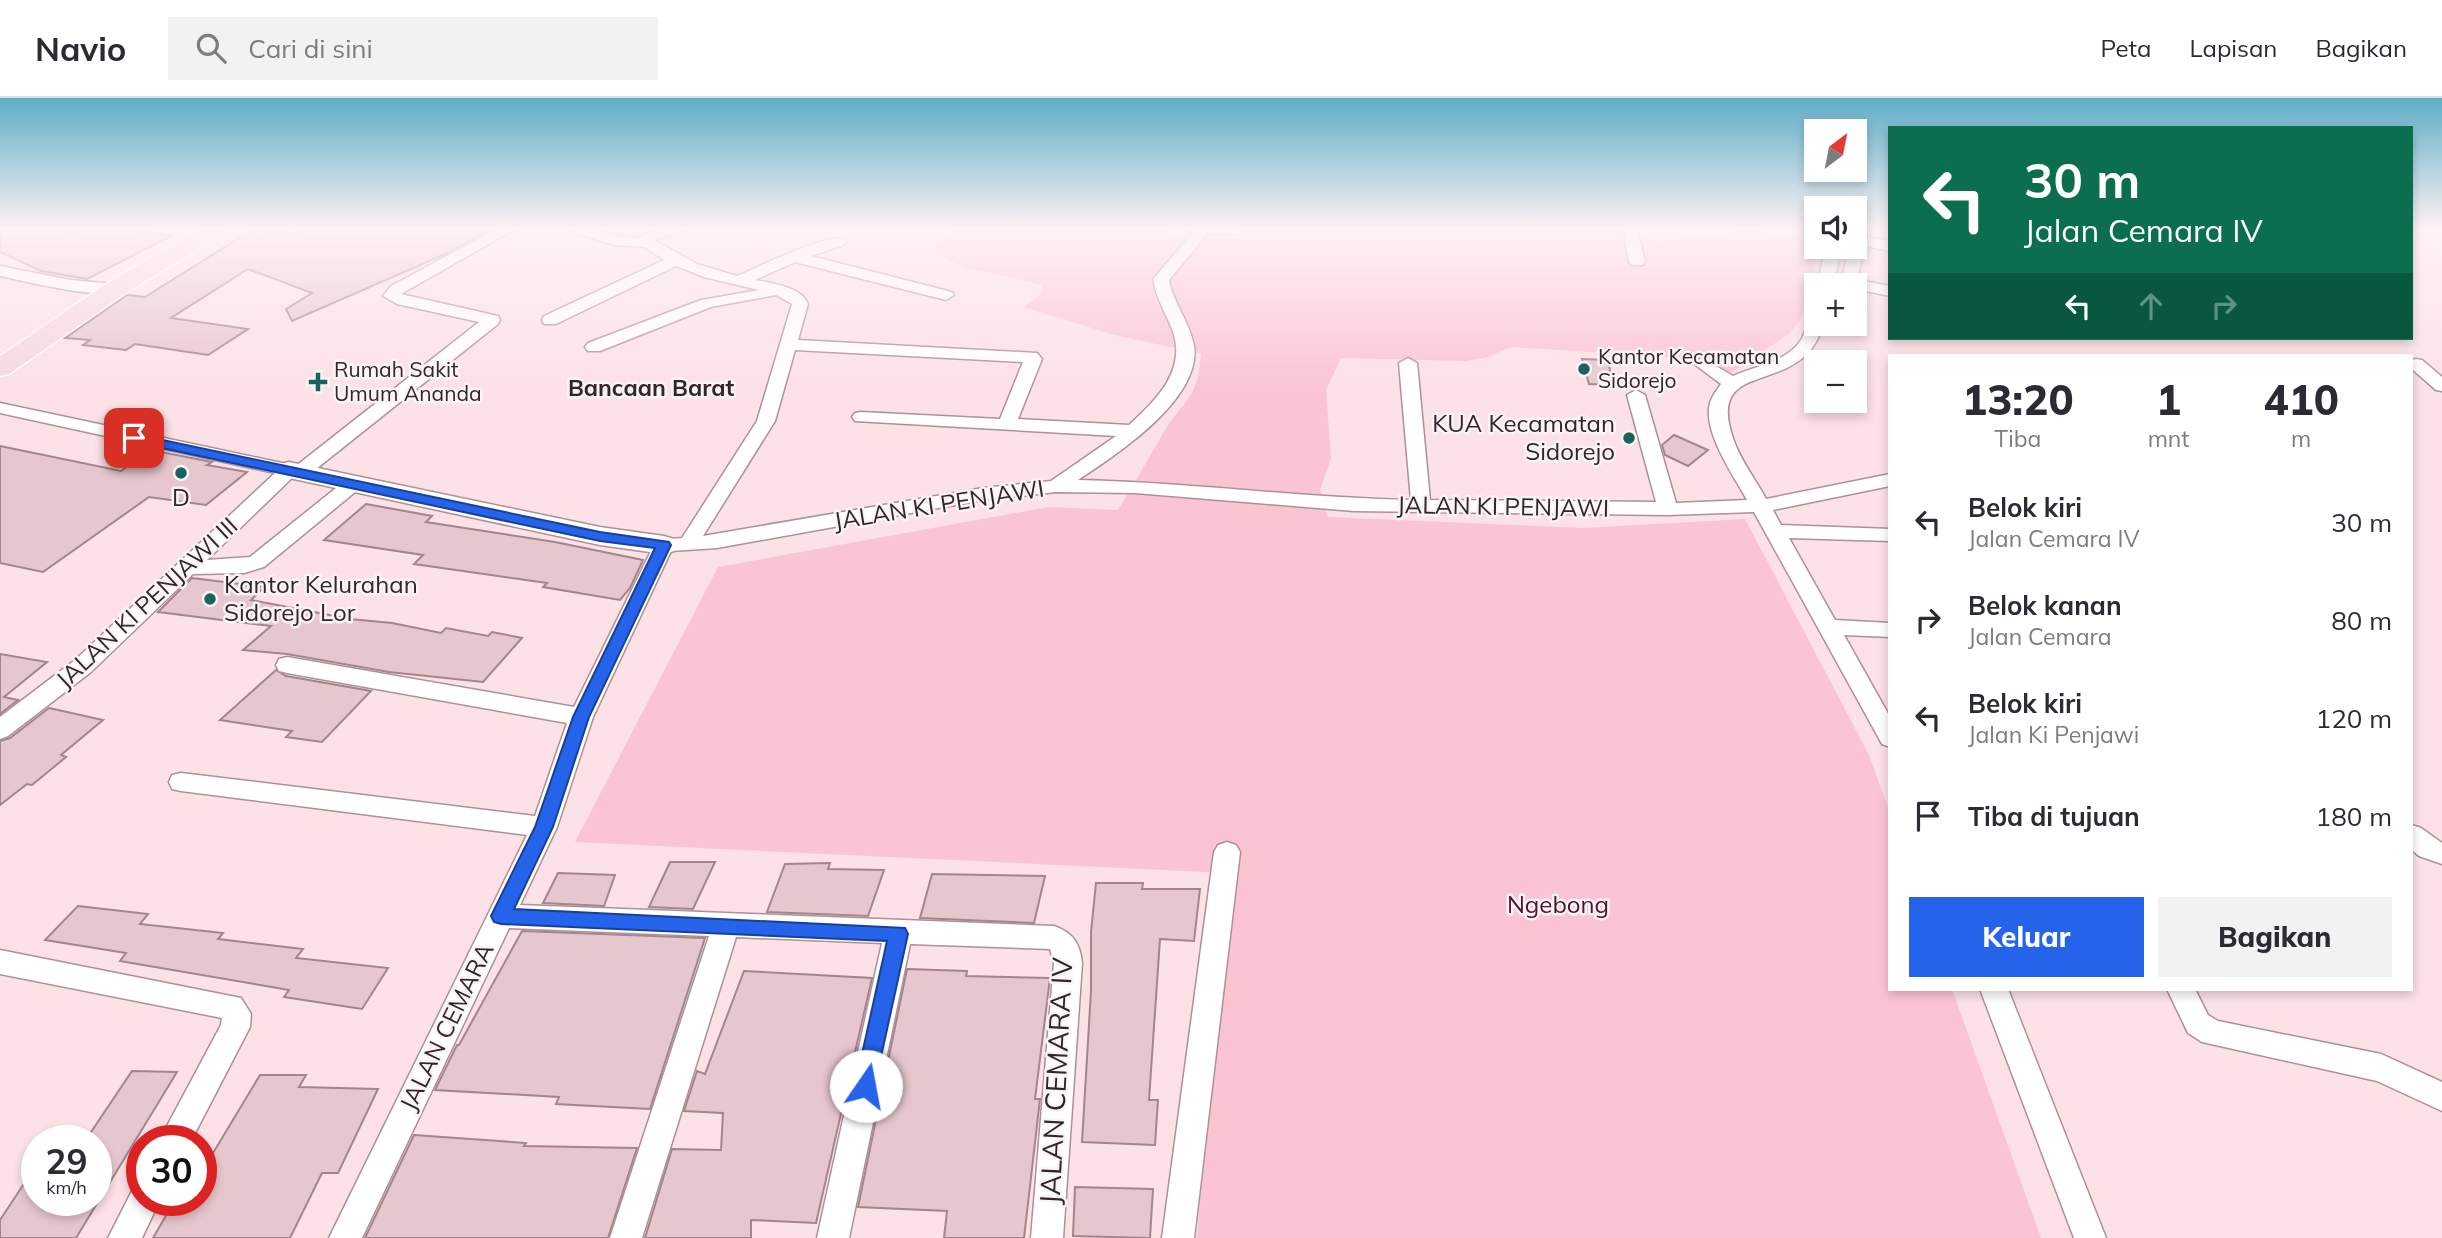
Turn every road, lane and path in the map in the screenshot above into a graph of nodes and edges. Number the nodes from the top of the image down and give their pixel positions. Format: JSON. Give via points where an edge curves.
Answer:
{"nodes":[{"id":1,"x":52,"y":281,"type":"edge"},
{"id":2,"x":128,"y":281,"type":"edge"},
{"id":3,"x":413,"y":281,"type":"edge"},
{"id":4,"x":632,"y":281,"type":"edge"},
{"id":5,"x":739,"y":281,"type":"edge"},
{"id":6,"x":891,"y":281,"type":"edge"},
{"id":7,"x":1161,"y":281,"type":"edge"},
{"id":8,"x":1853,"y":281,"type":"edge"},
{"id":9,"x":115,"y":289,"type":"junction"},
{"id":10,"x":1888,"y":291,"type":"edge"},
{"id":11,"x":782,"y":292,"type":"junction"},
{"id":12,"x":946,"y":295,"type":"dead end"},
{"id":13,"x":550,"y":320,"type":"dead end"},
{"id":14,"x":1814,"y":336,"type":"edge"},
{"id":15,"x":789,"y":345,"type":"junction"},
{"id":16,"x":594,"y":347,"type":"dead end"},
{"id":17,"x":2442,"y":362,"type":"edge"},
{"id":18,"x":1408,"y":363,"type":"dead end"},
{"id":19,"x":1702,"y":363,"type":"dead end"},
{"id":20,"x":2414,"y":364,"type":"edge"},
{"id":21,"x":0,"y":368,"type":"edge"},
{"id":22,"x":1733,"y":384,"type":"junction"},
{"id":23,"x":2442,"y":386,"type":"edge"},
{"id":24,"x":1636,"y":394,"type":"dead end"},
{"id":25,"x":0,"y":408,"type":"edge"},
{"id":26,"x":861,"y":417,"type":"dead end"},
{"id":27,"x":1007,"y":424,"type":"junction"},
{"id":28,"x":1135,"y":431,"type":"junction"},
{"id":29,"x":294,"y":472,"type":"junction"},
{"id":30,"x":1888,"y":481,"type":"edge"},
{"id":31,"x":353,"y":484,"type":"junction"},
{"id":32,"x":1056,"y":486,"type":"junction"},
{"id":33,"x":1759,"y":505,"type":"junction"},
{"id":34,"x":1421,"y":506,"type":"junction"},
{"id":35,"x":1668,"y":509,"type":"junction"},
{"id":36,"x":1774,"y":531,"type":"junction"},
{"id":37,"x":1888,"y":535,"type":"edge"},
{"id":38,"x":675,"y":545,"type":"junction"},
{"id":39,"x":187,"y":567,"type":"junction"},
{"id":40,"x":1828,"y":627,"type":"junction"},
{"id":41,"x":1888,"y":631,"type":"edge"},
{"id":42,"x":286,"y":665,"type":"dead end"},
{"id":43,"x":581,"y":717,"type":"junction"},
{"id":44,"x":0,"y":730,"type":"edge"},
{"id":45,"x":1888,"y":734,"type":"edge"},
{"id":46,"x":181,"y":782,"type":"dead end"},
{"id":47,"x":544,"y":827,"type":"junction"},
{"id":48,"x":2413,"y":836,"type":"edge"},
{"id":49,"x":1227,"y":852,"type":"dead end"},
{"id":50,"x":2442,"y":854,"type":"edge"},
{"id":51,"x":501,"y":916,"type":"junction"},
{"id":52,"x":726,"y":926,"type":"junction"},
{"id":53,"x":898,"y":934,"type":"junction"},
{"id":54,"x":0,"y":962,"type":"edge"},
{"id":55,"x":1995,"y":991,"type":"edge"},
{"id":56,"x":2183,"y":991,"type":"edge"},
{"id":57,"x":2440,"y":1101,"type":"edge"},
{"id":58,"x":183,"y":1125,"type":"edge"},
{"id":59,"x":136,"y":1216,"type":"edge"},
{"id":60,"x":124,"y":1238,"type":"edge"},
{"id":61,"x":345,"y":1238,"type":"edge"},
{"id":62,"x":626,"y":1238,"type":"edge"},
{"id":63,"x":833,"y":1238,"type":"edge"},
{"id":64,"x":1047,"y":1238,"type":"edge"},
{"id":65,"x":1178,"y":1238,"type":"edge"},
{"id":66,"x":2090,"y":1238,"type":"edge"}],
"edges":[{"from":1,"to":9,"type":"street"},
{"from":2,"to":9,"type":"main road"},
{"from":3,"to":29,"type":"street","name":"JALAN KI PENJAWI III","via":[[391,296],[492,320]]},
{"from":4,"to":13,"type":"street"},
{"from":5,"to":11,"type":"street"},
{"from":6,"to":12,"type":"street"},
{"from":7,"to":28,"type":"street","via":[[1185,344],[1186,363],[1173,387]]},
{"from":8,"to":10,"type":"street"},
{"from":9,"to":21,"type":"main road"},
{"from":11,"to":15,"type":"street","name":"JALAN CEMARA","via":[[800,304]]},
{"from":11,"to":16,"type":"street","via":[[707,303]]},
{"from":14,"to":22,"type":"street","via":[[1803,352]]},
{"from":15,"to":27,"type":"street","via":[[1031,357]]},
{"from":15,"to":38,"type":"street","name":"JALAN CEMARA","via":[[766,421]]},
{"from":17,"to":20,"type":"street"},
{"from":18,"to":34,"type":"street"},
{"from":19,"to":22,"type":"street"},
{"from":20,"to":23,"type":"street"},
{"from":22,"to":33,"type":"street","via":[[1718,407],[1725,442]]},
{"from":24,"to":35,"type":"street"},
{"from":25,"to":29,"type":"street","name":"JALAN KI PENJAWI"},
{"from":26,"to":27,"type":"street"},
{"from":27,"to":28,"type":"street"},
{"from":28,"to":32,"type":"street"},
{"from":29,"to":31,"type":"street","name":"JALAN KI PENJAWI"},
{"from":29,"to":39,"type":"street","name":"JALAN KI PENJAWI III"},
{"from":30,"to":33,"type":"street","name":"JALAN KI PENJAWI"},
{"from":31,"to":38,"type":"street","name":"JALAN KI PENJAWI","via":[[600,536]]},
{"from":31,"to":39,"type":"street","via":[[257,562]]},
{"from":32,"to":34,"type":"street","name":"JALAN KI PENJAWI"},
{"from":32,"to":38,"type":"street","name":"JALAN KI PENJAWI"},
{"from":33,"to":35,"type":"street","name":"JALAN KI PENJAWI"},
{"from":33,"to":36,"type":"street"},
{"from":34,"to":35,"type":"street","name":"JALAN KI PENJAWI"},
{"from":36,"to":37,"type":"street"},
{"from":36,"to":40,"type":"street"},
{"from":38,"to":43,"type":"street","name":"JALAN CEMARA"},
{"from":39,"to":44,"type":"street","name":"JALAN KI PENJAWI III","via":[[83,666]]},
{"from":40,"to":41,"type":"street"},
{"from":40,"to":45,"type":"street"},
{"from":42,"to":43,"type":"street"},
{"from":43,"to":47,"type":"street","name":"JALAN CEMARA"},
{"from":46,"to":47,"type":"street"},
{"from":47,"to":51,"type":"street","name":"JALAN CEMARA"},
{"from":48,"to":50,"type":"street"},
{"from":49,"to":65,"type":"street"},
{"from":51,"to":52,"type":"street","name":"JALAN CEMARA IV"},
{"from":51,"to":61,"type":"street","name":"JALAN CEMARA"},
{"from":52,"to":53,"type":"street","name":"JALAN CEMARA IV"},
{"from":52,"to":62,"type":"street"},
{"from":53,"to":63,"type":"street"},
{"from":53,"to":64,"type":"street","name":"JALAN CEMARA IV","via":[[1054,938],[1066,947]]},
{"from":54,"to":58,"type":"street","via":[[231,1007],[237,1014],[235,1027]]},
{"from":55,"to":66,"type":"street"},
{"from":56,"to":57,"type":"street","via":[[2198,1024],[2212,1033],[2381,1068]]},
{"from":59,"to":60,"type":"street"}]}
